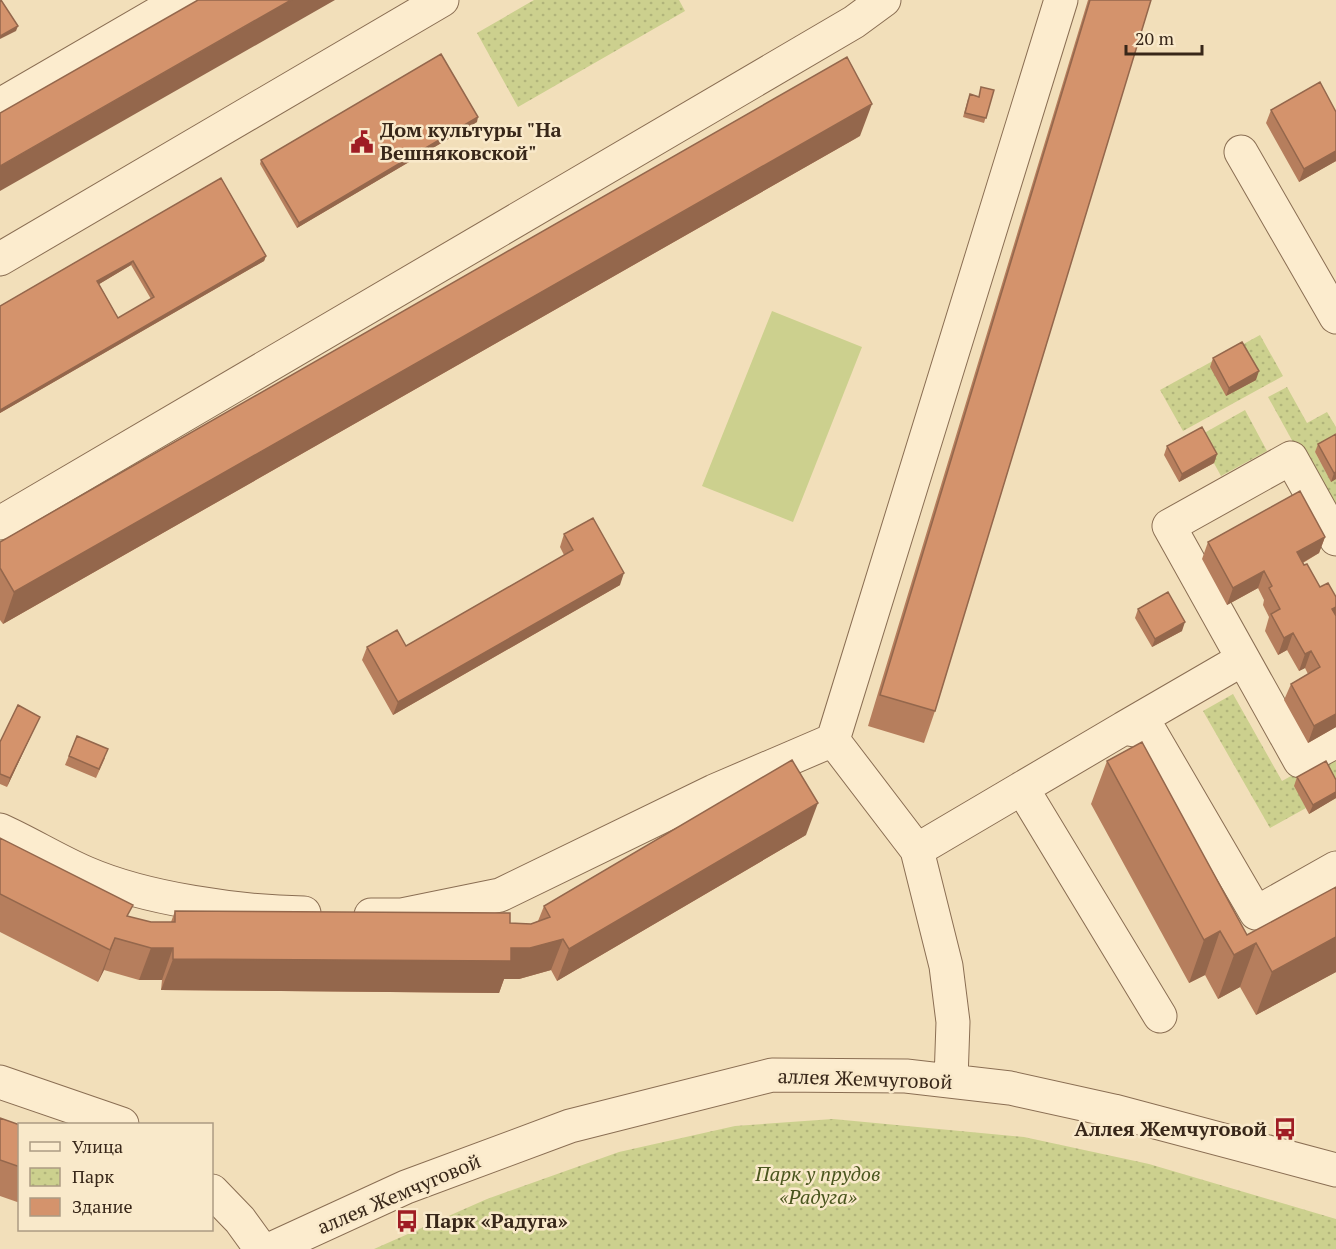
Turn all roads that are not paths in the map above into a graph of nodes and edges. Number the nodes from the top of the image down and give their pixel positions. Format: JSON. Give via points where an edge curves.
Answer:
{"nodes":[{"id":1,"x":181,"y":0,"type":"edge"},
{"id":2,"x":442,"y":0,"type":"edge"},
{"id":3,"x":884,"y":0,"type":"edge"},
{"id":4,"x":1061,"y":0,"type":"edge"},
{"id":5,"x":0,"y":105,"type":"edge"},
{"id":6,"x":1241,"y":152,"type":"dead end"},
{"id":7,"x":0,"y":260,"type":"edge"},
{"id":8,"x":1336,"y":316,"type":"edge"},
{"id":9,"x":0,"y":523,"type":"edge"},
{"id":10,"x":1336,"y":539,"type":"edge"},
{"id":11,"x":1243,"y":659,"type":"junction"},
{"id":12,"x":1124,"y":728,"type":"junction"},
{"id":13,"x":833,"y":740,"type":"junction"},
{"id":14,"x":1336,"y":741,"type":"edge"},
{"id":15,"x":1022,"y":788,"type":"junction"},
{"id":16,"x":0,"y":830,"type":"edge"},
{"id":17,"x":917,"y":850,"type":"junction"},
{"id":18,"x":1336,"y":868,"type":"edge"},
{"id":19,"x":1160,"y":1016,"type":"dead end"},
{"id":20,"x":951,"y":1080,"type":"junction"},
{"id":21,"x":0,"y":1082,"type":"edge"},
{"id":22,"x":116,"y":1123,"type":"edge"},
{"id":23,"x":1336,"y":1170,"type":"edge"},
{"id":24,"x":213,"y":1192,"type":"edge"},
{"id":25,"x":261,"y":1249,"type":"edge"},
{"id":26,"x":271,"y":1249,"type":"edge"}],
"edges":[{"from":1,"to":5,"type":"street"},
{"from":2,"to":7,"type":"street"},
{"from":3,"to":9,"type":"street","via":[[854,22]]},
{"from":4,"to":13,"type":"street"},
{"from":6,"to":8,"type":"street"},
{"from":10,"to":11,"type":"street","via":[[1291,458],[1169,526]]},
{"from":11,"to":12,"type":"street"},
{"from":11,"to":14,"type":"street","via":[[1300,761]]},
{"from":12,"to":15,"type":"street"},
{"from":12,"to":18,"type":"street","via":[[1151,733],[1256,913]]},
{"from":13,"to":16,"type":"street","via":[[714,791],[500,894],[402,915],[265,912],[165,897],[87,873]]},
{"from":13,"to":17,"type":"street"},
{"from":15,"to":17,"type":"street"},
{"from":15,"to":19,"type":"street"},
{"from":17,"to":20,"type":"street","via":[[946,966],[953,1022]]},
{"from":20,"to":23,"type":"street","name":"аллея Жемчуговой","via":[[1010,1088],[1114,1111]]},
{"from":20,"to":26,"type":"street","name":"аллея Жемчуговой","via":[[772,1075],[570,1126],[406,1187]]},
{"from":21,"to":22,"type":"street"},
{"from":24,"to":25,"type":"street"}]}
